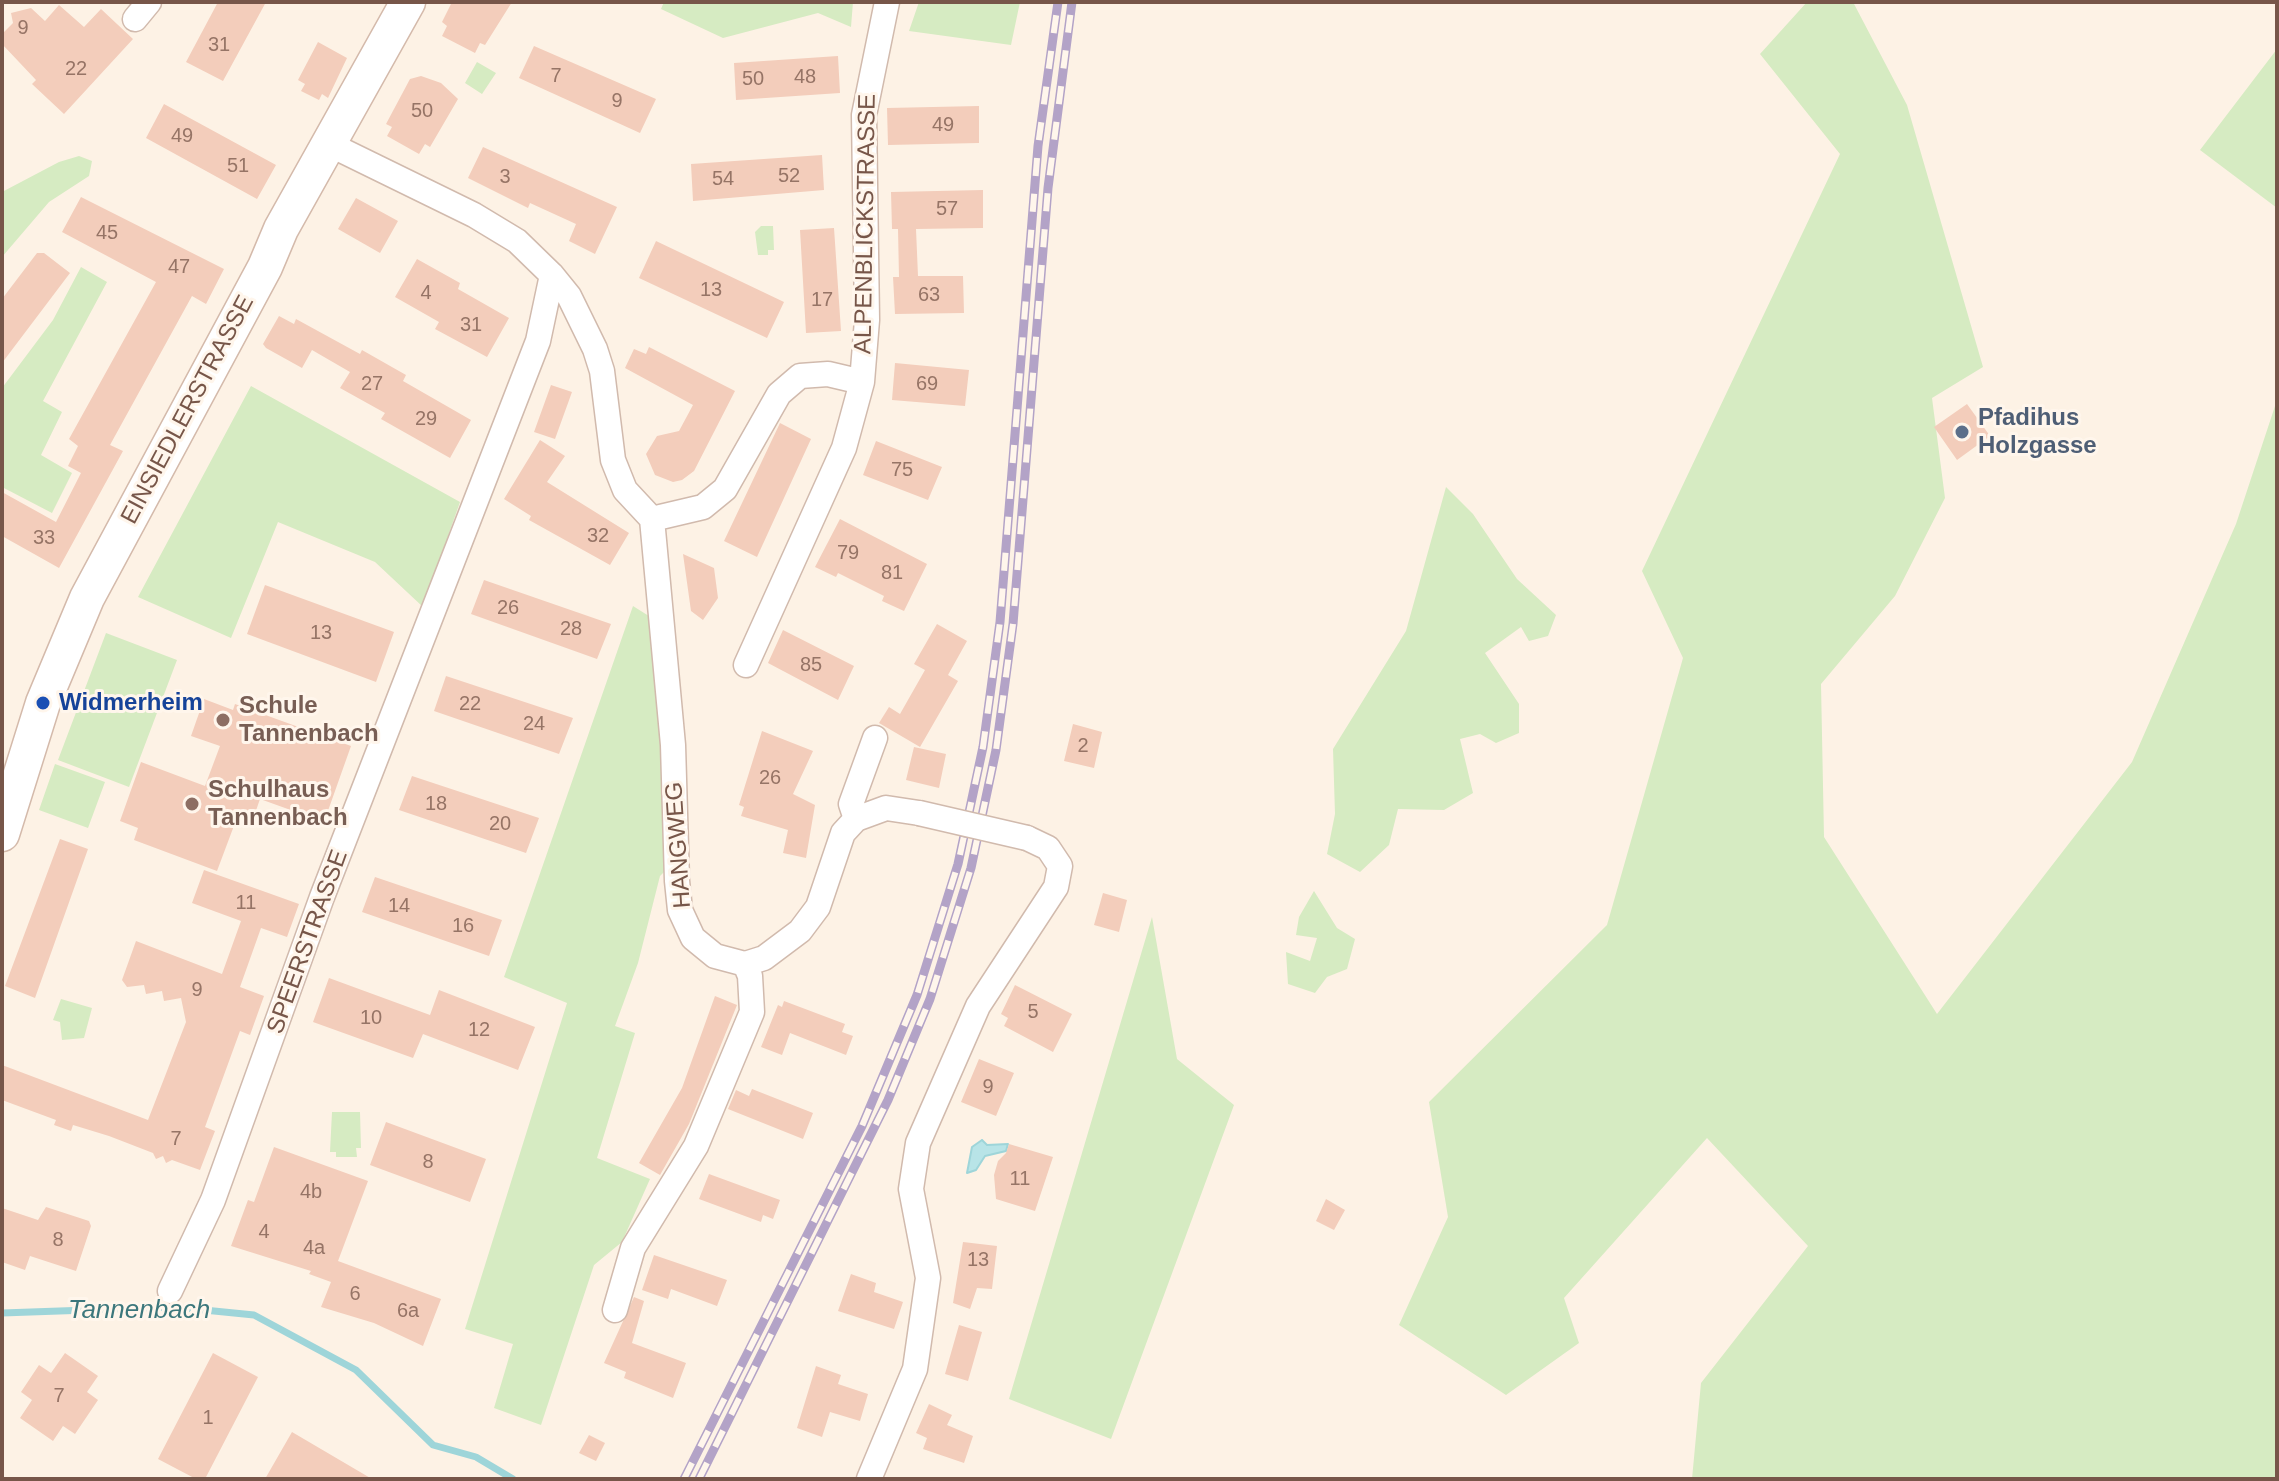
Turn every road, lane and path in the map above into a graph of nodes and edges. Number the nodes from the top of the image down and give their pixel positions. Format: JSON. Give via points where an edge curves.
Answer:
{"nodes":[{"id":1,"x":408,"y":2,"type":"edge"},
{"id":2,"x":887,"y":2,"type":"edge"},
{"id":3,"x":331,"y":145,"type":"junction"},
{"id":4,"x":552,"y":275,"type":"junction"},
{"id":5,"x":862,"y":382,"type":"junction"},
{"id":6,"x":652,"y":519,"type":"junction"},
{"id":7,"x":746,"y":665,"type":"dead end"},
{"id":8,"x":875,"y":738,"type":"dead end"},
{"id":9,"x":856,"y":819,"type":"junction"},
{"id":10,"x":2,"y":834,"type":"edge"},
{"id":11,"x":745,"y":964,"type":"junction"},
{"id":12,"x":170,"y":1291,"type":"dead end"},
{"id":13,"x":615,"y":1310,"type":"dead end"},
{"id":14,"x":869,"y":1479,"type":"edge"}],
"edges":[{"from":1,"to":3,"type":"main road","name":"EINSIEDLERSTRASSE"},
{"from":2,"to":5,"type":"street","name":"ALPENBLICKSTRASSE","via":[[864,115],[867,320]]},
{"from":3,"to":4,"type":"street","via":[[474,215],[517,241]]},
{"from":3,"to":10,"type":"main road","name":"EINSIEDLERSTRASSE","via":[[281,229],[87,598],[43,703]]},
{"from":4,"to":6,"type":"street","via":[[577,309],[595,349],[613,460],[625,490]]},
{"from":4,"to":12,"type":"street","name":"SPEERSTRASSE","via":[[538,341],[322,897],[213,1200]]},
{"from":5,"to":6,"type":"street","via":[[828,374],[800,376],[779,394],[725,489],[703,507]]},
{"from":5,"to":7,"type":"street","name":"ALPENBLICKSTRASSE","via":[[844,448]]},
{"from":6,"to":11,"type":"street","name":"HANGWEG","via":[[673,745],[680,910],[693,938],[715,956]]},
{"from":8,"to":9,"type":"street","via":[[851,804]]},
{"from":9,"to":11,"type":"street","via":[[843,833],[818,907],[800,931],[764,958]]},
{"from":9,"to":14,"type":"street","bridge":true,"via":[[886,808],[919,813],[1027,838],[1048,848],[1060,866],[1056,887],[978,1006],[918,1143],[911,1189],[928,1278],[915,1369]]},
{"from":11,"to":13,"type":"street","via":[[752,1012],[696,1146],[633,1248]]}]}
